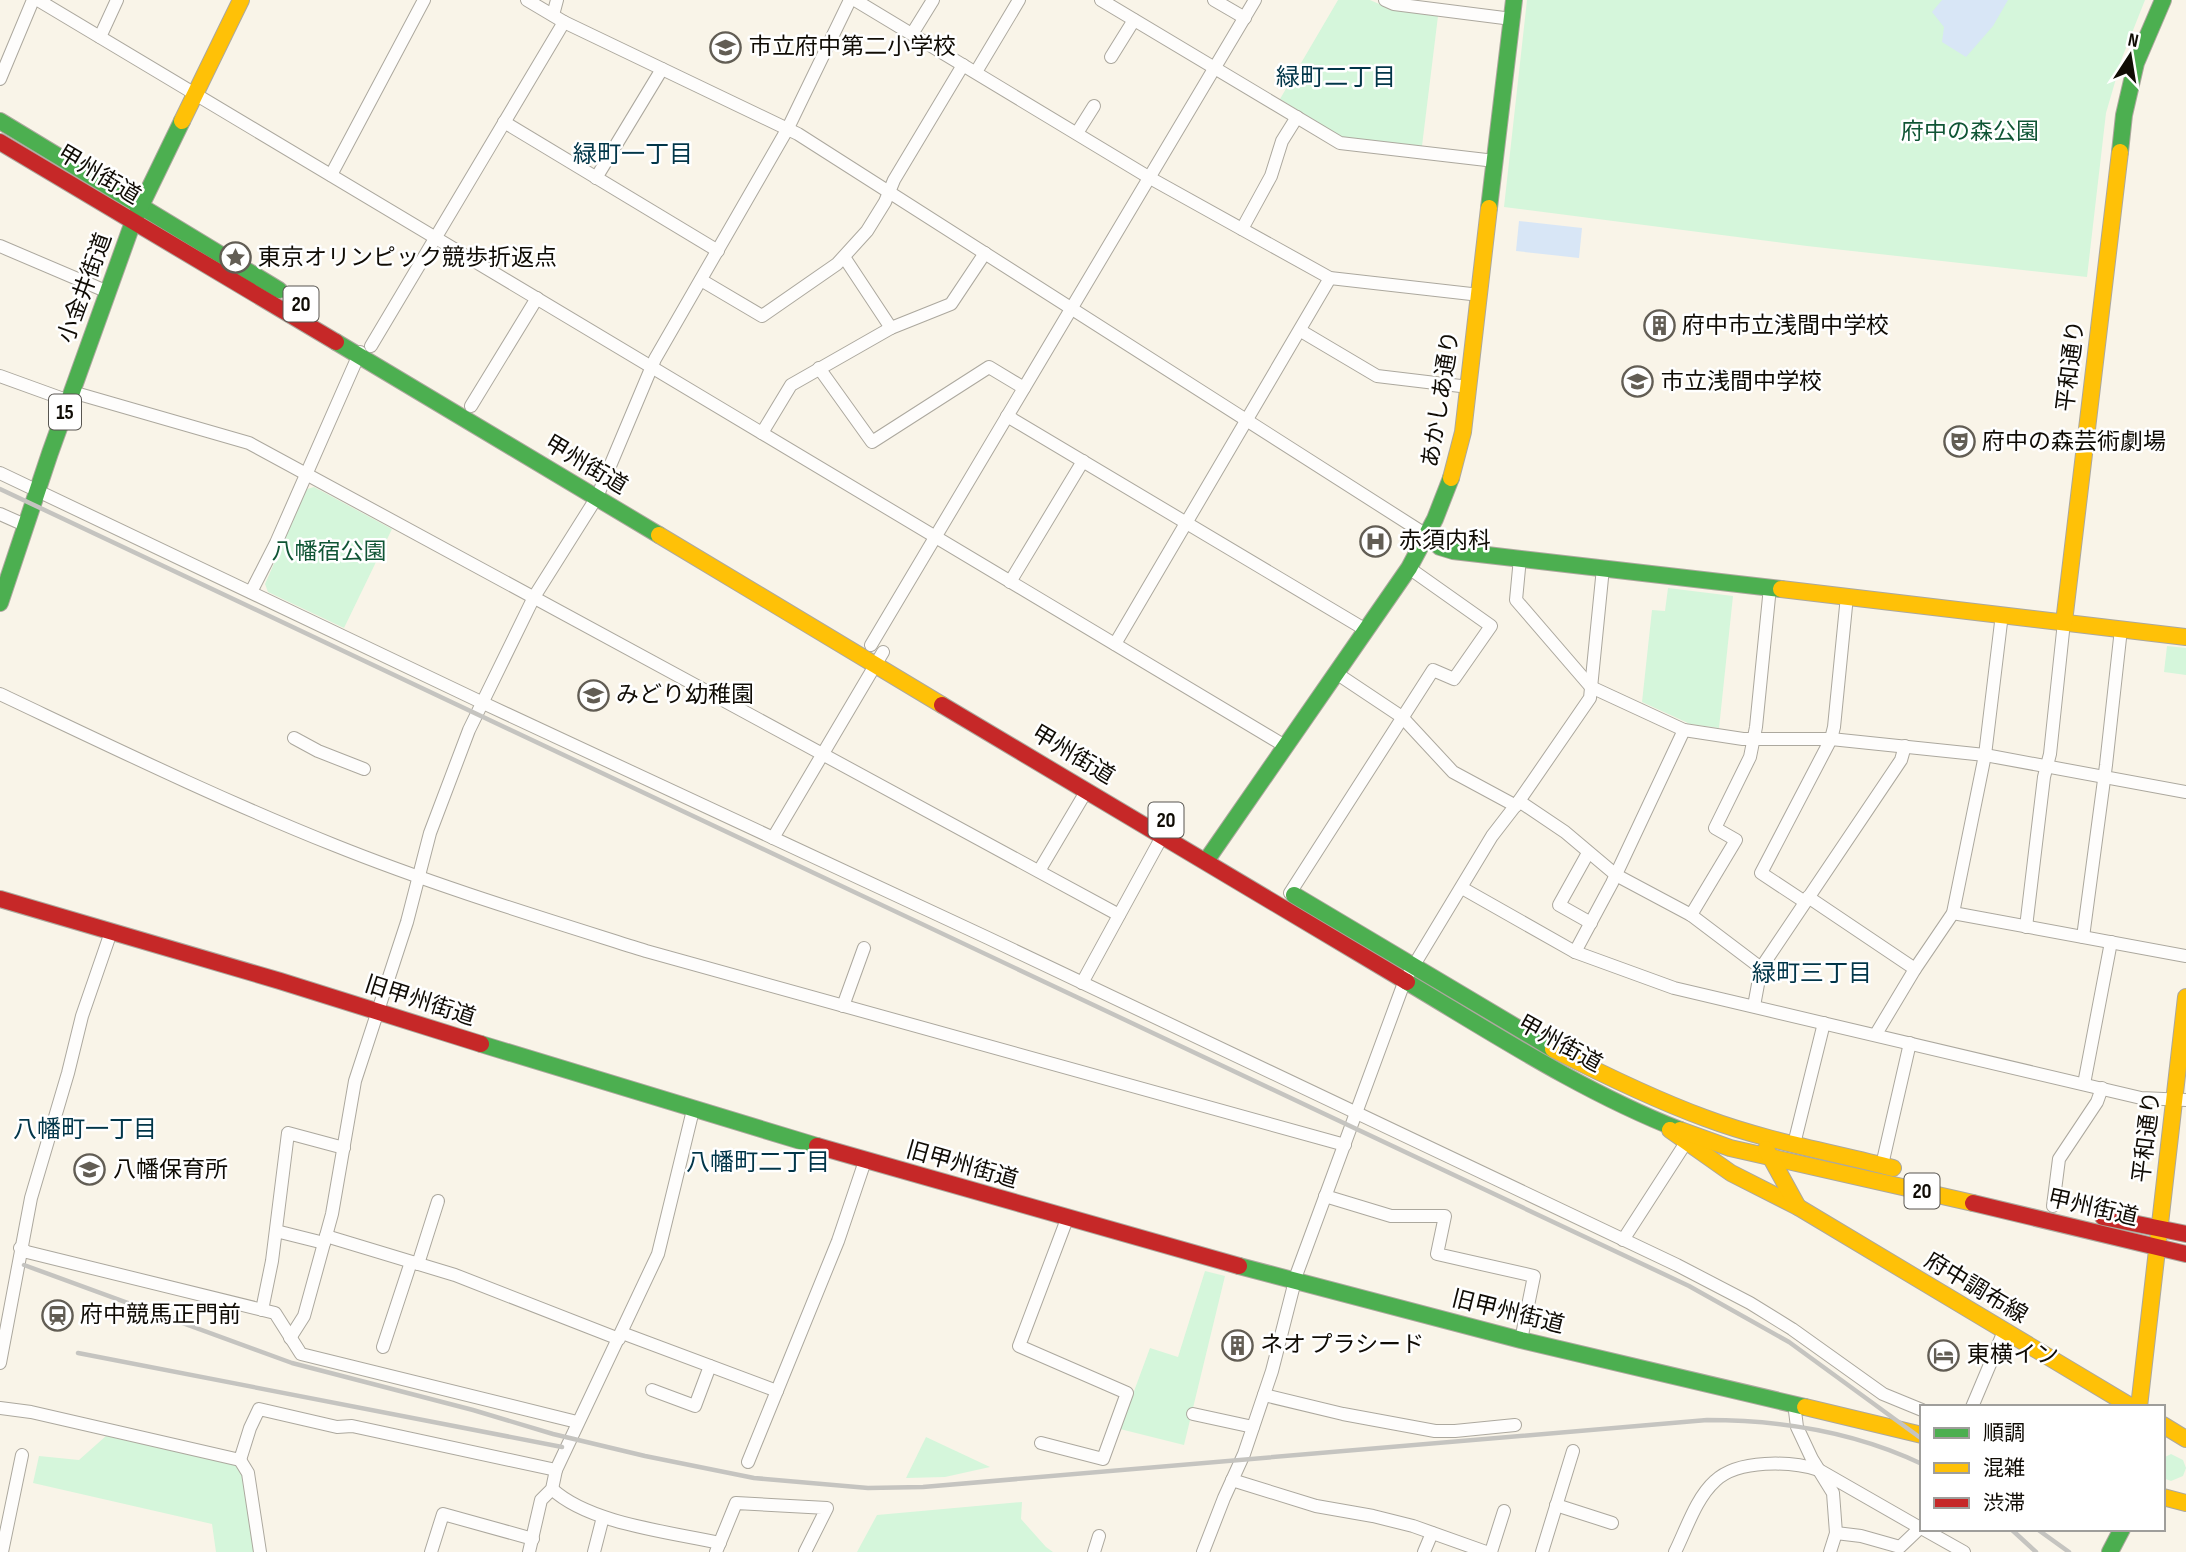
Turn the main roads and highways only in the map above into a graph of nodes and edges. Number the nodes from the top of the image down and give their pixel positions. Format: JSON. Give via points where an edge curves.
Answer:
{"nodes":[{"id":1,"x":241,"y":0,"type":"edge"},
{"id":2,"x":1514,"y":0,"type":"edge"},
{"id":3,"x":2163,"y":0,"type":"edge"},
{"id":4,"x":0,"y":121,"type":"edge"},
{"id":5,"x":0,"y":142,"type":"edge"},
{"id":6,"x":140,"y":206,"type":"junction"},
{"id":7,"x":133,"y":222,"type":"junction"},
{"id":8,"x":365,"y":348,"type":"junction"},
{"id":9,"x":599,"y":491,"type":"junction"},
{"id":10,"x":1428,"y":536,"type":"junction"},
{"id":11,"x":0,"y":603,"type":"edge"},
{"id":12,"x":2064,"y":622,"type":"junction"},
{"id":13,"x":2186,"y":637,"type":"edge"},
{"id":14,"x":877,"y":654,"type":"junction"},
{"id":15,"x":1166,"y":829,"type":"junction"},
{"id":16,"x":1208,"y":848,"type":"junction"},
{"id":17,"x":1284,"y":889,"type":"road end"},
{"id":18,"x":0,"y":899,"type":"edge"},
{"id":19,"x":1409,"y":973,"type":"junction"},
{"id":20,"x":2186,"y":997,"type":"edge"},
{"id":21,"x":2180,"y":1100,"type":"edge"},
{"id":22,"x":1659,"y":1121,"type":"junction"},
{"id":23,"x":1741,"y":1130,"type":"junction"},
{"id":24,"x":1771,"y":1158,"type":"junction"},
{"id":25,"x":1796,"y":1161,"type":"junction"},
{"id":26,"x":1908,"y":1171,"type":"dead end"},
{"id":27,"x":1961,"y":1184,"type":"dead end"},
{"id":28,"x":1785,"y":1185,"type":"junction"},
{"id":29,"x":2014,"y":1196,"type":"dead end"},
{"id":30,"x":1798,"y":1207,"type":"junction"},
{"id":31,"x":2092,"y":1215,"type":"dead end"},
{"id":32,"x":2160,"y":1228,"type":"junction"},
{"id":33,"x":2186,"y":1234,"type":"edge"},
{"id":34,"x":2157,"y":1248,"type":"junction"},
{"id":35,"x":2186,"y":1254,"type":"edge"},
{"id":36,"x":2129,"y":1405,"type":"edge"},
{"id":37,"x":2139,"y":1405,"type":"edge"},
{"id":38,"x":2165,"y":1426,"type":"edge"},
{"id":39,"x":1920,"y":1434,"type":"edge"},
{"id":40,"x":2186,"y":1439,"type":"edge"},
{"id":41,"x":2165,"y":1498,"type":"edge"},
{"id":42,"x":2186,"y":1503,"type":"edge"},
{"id":43,"x":2121,"y":1531,"type":"edge"},
{"id":44,"x":2110,"y":1552,"type":"edge"}],
"edges":[{"from":1,"to":6,"type":"main road","name":"小金井街道","number":"15"},
{"from":2,"to":10,"type":"main road","name":"あかしあ通り","via":[[1457,462]]},
{"from":3,"to":12,"type":"main road","name":"平和通り","via":[[2136,63],[2124,115]]},
{"from":4,"to":6,"type":"main road","name":"甲州街道","number":"20"},
{"from":5,"to":7,"type":"main road","name":"甲州街道","number":"20"},
{"from":6,"to":7,"type":"main road","name":"小金井街道","number":"15"},
{"from":6,"to":8,"type":"main road","name":"甲州街道","number":"20"},
{"from":7,"to":8,"type":"main road","name":"甲州街道","number":"20"},
{"from":7,"to":11,"type":"main road","name":"小金井街道","number":"15"},
{"from":8,"to":9,"type":"main road","name":"甲州街道","number":"20"},
{"from":8,"to":9,"type":"main road","name":"甲州街道","number":"20","via":[[471,406]]},
{"from":9,"to":14,"type":"main road","name":"甲州街道","number":"20"},
{"from":10,"to":12,"type":"main road","via":[[1453,551]]},
{"from":10,"to":16,"type":"main road","name":"あかしあ通り","via":[[1285,746]]},
{"from":12,"to":13,"type":"main road"},
{"from":14,"to":15,"type":"main road","name":"甲州街道","number":"20"},
{"from":14,"to":15,"type":"main road","name":"甲州街道","number":"20","via":[[1087,790]]},
{"from":15,"to":16,"type":"main road","name":"甲州街道","number":"20"},
{"from":15,"to":16,"type":"main road","name":"甲州街道","number":"20"},
{"from":16,"to":19,"type":"main road","name":"甲州街道","number":"20"},
{"from":17,"to":19,"type":"main road","name":"甲州街道","number":"20"},
{"from":18,"to":39,"type":"main road","name":"旧甲州街道","via":[[1067,1219],[1521,1339]]},
{"from":19,"to":22,"type":"main road","name":"甲州街道","number":"20","via":[[1546,1065]]},
{"from":19,"to":23,"type":"main road","name":"甲州街道","number":"20","via":[[1608,1076]]},
{"from":20,"to":21,"type":"main road","name":"平和通り"},
{"from":21,"to":32,"type":"main road","name":"平和通り"},
{"from":22,"to":24,"type":"main road","name":"甲州街道","number":"20"},
{"from":22,"to":30,"type":"main road","name":"府中調布線","via":[[1685,1144]]},
{"from":23,"to":24,"type":"main road","via":[[1756,1139]]},
{"from":23,"to":26,"type":"main road","name":"甲州街道","number":"20"},
{"from":24,"to":25,"type":"main road","name":"甲州街道","number":"20"},
{"from":24,"to":28,"type":"main road"},
{"from":25,"to":28,"type":"main road","via":[[1786,1169]]},
{"from":25,"to":34,"type":"main road","name":"甲州街道","number":"20"},
{"from":27,"to":29,"type":"main road","name":"甲州街道","number":"20"},
{"from":28,"to":30,"type":"main road"},
{"from":30,"to":36,"type":"main road","name":"府中調布線"},
{"from":31,"to":32,"type":"main road","name":"甲州街道"},
{"from":32,"to":33,"type":"main road","name":"甲州街道"},
{"from":32,"to":34,"type":"main road","name":"平和通り"},
{"from":34,"to":35,"type":"main road","name":"甲州街道","number":"20"},
{"from":34,"to":37,"type":"main road","name":"平和通り"},
{"from":38,"to":40,"type":"main road"},
{"from":41,"to":42,"type":"main road"},
{"from":43,"to":44,"type":"main road"}]}
